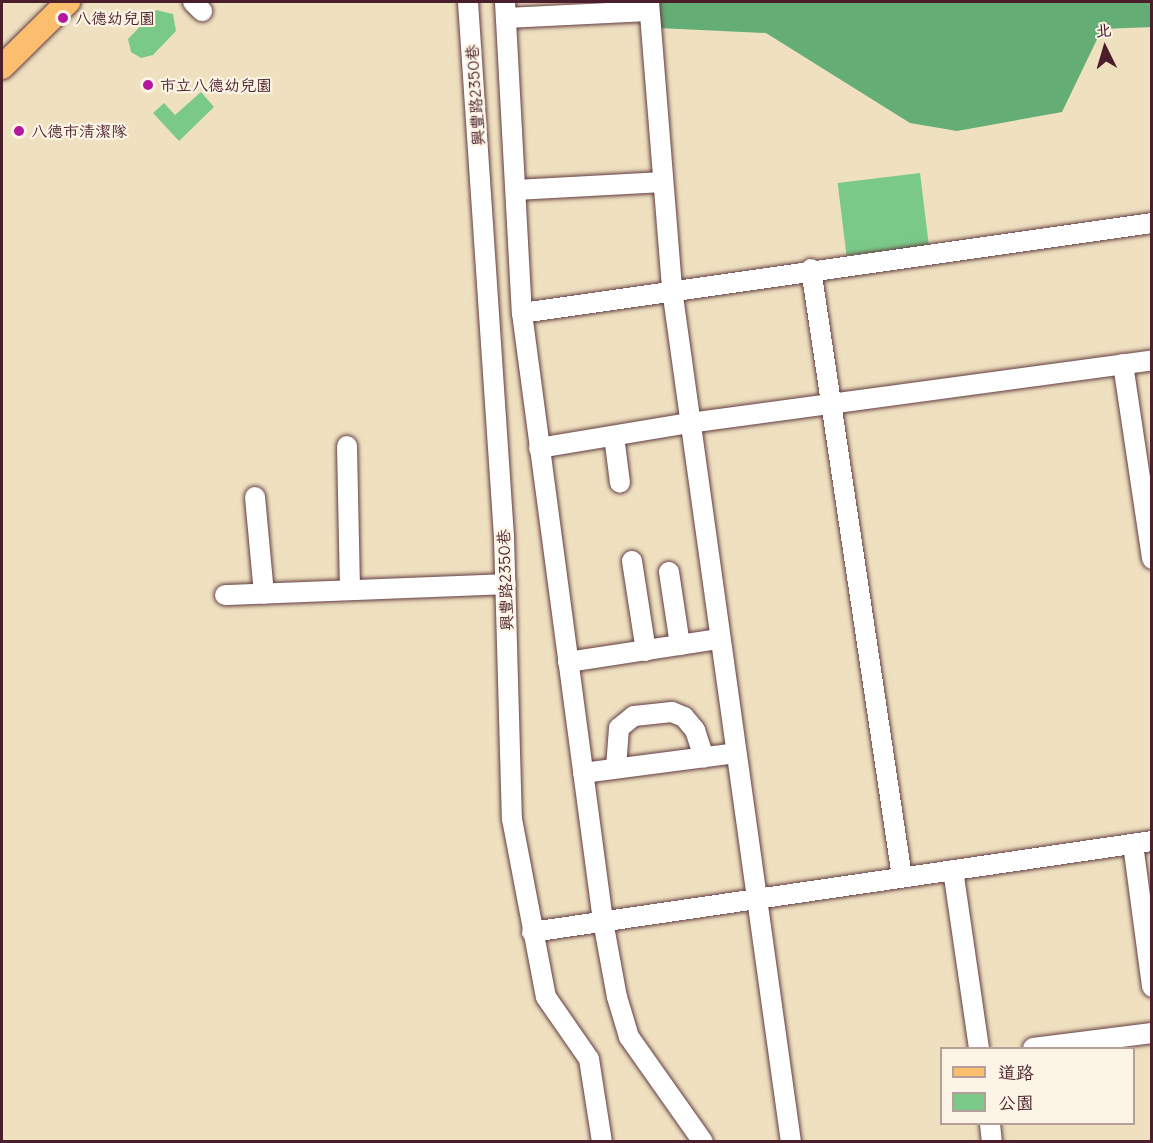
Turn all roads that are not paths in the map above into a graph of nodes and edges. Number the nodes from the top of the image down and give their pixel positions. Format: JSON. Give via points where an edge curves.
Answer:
{"nodes":[{"id":1,"x":47,"y":2,"type":"edge"},
{"id":2,"x":68,"y":2,"type":"edge"},
{"id":3,"x":468,"y":2,"type":"edge"},
{"id":4,"x":649,"y":6,"type":"edge"},
{"id":5,"x":506,"y":10,"type":"edge"},
{"id":6,"x":2,"y":46,"type":"edge"},
{"id":7,"x":2,"y":66,"type":"edge"},
{"id":8,"x":663,"y":182,"type":"junction"},
{"id":9,"x":516,"y":190,"type":"junction"},
{"id":10,"x":1152,"y":223,"type":"edge"},
{"id":11,"x":811,"y":269,"type":"junction"},
{"id":12,"x":672,"y":289,"type":"junction"},
{"id":13,"x":522,"y":313,"type":"junction"},
{"id":14,"x":1152,"y":360,"type":"edge"},
{"id":15,"x":1123,"y":364,"type":"junction"},
{"id":16,"x":831,"y":404,"type":"junction"},
{"id":17,"x":689,"y":423,"type":"junction"},
{"id":18,"x":614,"y":436,"type":"junction"},
{"id":19,"x":347,"y":446,"type":"dead end"},
{"id":20,"x":539,"y":448,"type":"junction"},
{"id":21,"x":620,"y":483,"type":"dead end"},
{"id":22,"x":255,"y":497,"type":"dead end"},
{"id":23,"x":1152,"y":559,"type":"edge"},
{"id":24,"x":632,"y":561,"type":"dead end"},
{"id":25,"x":669,"y":572,"type":"dead end"},
{"id":26,"x":506,"y":584,"type":"junction"},
{"id":27,"x":350,"y":590,"type":"junction"},
{"id":28,"x":264,"y":594,"type":"junction"},
{"id":29,"x":225,"y":595,"type":"dead end"},
{"id":30,"x":720,"y":639,"type":"junction"},
{"id":31,"x":680,"y":645,"type":"junction"},
{"id":32,"x":646,"y":651,"type":"junction"},
{"id":33,"x":568,"y":662,"type":"junction"},
{"id":34,"x":736,"y":753,"type":"junction"},
{"id":35,"x":704,"y":758,"type":"junction"},
{"id":36,"x":616,"y":768,"type":"junction"},
{"id":37,"x":583,"y":772,"type":"junction"},
{"id":38,"x":1142,"y":842,"type":"edge"},
{"id":39,"x":953,"y":870,"type":"junction"},
{"id":40,"x":902,"y":878,"type":"junction"},
{"id":41,"x":756,"y":899,"type":"junction"},
{"id":42,"x":603,"y":921,"type":"junction"},
{"id":43,"x":531,"y":932,"type":"junction"},
{"id":44,"x":1152,"y":987,"type":"edge"},
{"id":45,"x":1152,"y":1032,"type":"edge"},
{"id":46,"x":979,"y":1047,"type":"edge"},
{"id":47,"x":1040,"y":1047,"type":"edge"},
{"id":48,"x":990,"y":1125,"type":"edge"},
{"id":49,"x":602,"y":1142,"type":"edge"},
{"id":50,"x":704,"y":1142,"type":"edge"},
{"id":51,"x":791,"y":1142,"type":"edge"},
{"id":52,"x":992,"y":1142,"type":"edge"}],
"edges":[{"from":1,"to":6,"type":"main road"},
{"from":2,"to":7,"type":"main road"},
{"from":3,"to":26,"type":"street","name":"興豐路2350巷"},
{"from":4,"to":5,"type":"street"},
{"from":4,"to":8,"type":"street"},
{"from":5,"to":9,"type":"street"},
{"from":8,"to":9,"type":"street"},
{"from":8,"to":12,"type":"street"},
{"from":9,"to":13,"type":"street"},
{"from":10,"to":11,"type":"street"},
{"from":11,"to":12,"type":"street"},
{"from":11,"to":16,"type":"street"},
{"from":12,"to":13,"type":"street"},
{"from":12,"to":17,"type":"street"},
{"from":13,"to":20,"type":"street"},
{"from":14,"to":15,"type":"street"},
{"from":15,"to":16,"type":"street"},
{"from":15,"to":23,"type":"street"},
{"from":16,"to":17,"type":"street"},
{"from":16,"to":40,"type":"street"},
{"from":17,"to":18,"type":"street"},
{"from":17,"to":30,"type":"street"},
{"from":18,"to":20,"type":"street"},
{"from":18,"to":21,"type":"street"},
{"from":19,"to":27,"type":"street"},
{"from":20,"to":33,"type":"street"},
{"from":22,"to":28,"type":"street"},
{"from":24,"to":32,"type":"street"},
{"from":25,"to":31,"type":"street"},
{"from":26,"to":27,"type":"street"},
{"from":26,"to":43,"type":"street","name":"興豐路2350巷","via":[[512,819]]},
{"from":27,"to":28,"type":"street"},
{"from":28,"to":29,"type":"street"},
{"from":30,"to":31,"type":"street"},
{"from":30,"to":34,"type":"street"},
{"from":31,"to":32,"type":"street"},
{"from":32,"to":33,"type":"street"},
{"from":33,"to":37,"type":"street"},
{"from":34,"to":35,"type":"street"},
{"from":34,"to":41,"type":"street"},
{"from":35,"to":36,"type":"street"},
{"from":35,"to":36,"type":"street","via":[[695,730],[684,717],[672,712],[634,716],[619,728]]},
{"from":36,"to":37,"type":"street"},
{"from":37,"to":42,"type":"street"},
{"from":38,"to":39,"type":"street"},
{"from":38,"to":44,"type":"street"},
{"from":39,"to":40,"type":"street"},
{"from":39,"to":46,"type":"street"},
{"from":40,"to":41,"type":"street"},
{"from":41,"to":42,"type":"street"},
{"from":41,"to":51,"type":"street"},
{"from":42,"to":43,"type":"street"},
{"from":42,"to":50,"type":"street","via":[[629,1037]]},
{"from":43,"to":49,"type":"street","name":"興豐路2350巷","via":[[546,997],[589,1059]]},
{"from":45,"to":47,"type":"street"},
{"from":48,"to":52,"type":"street"}]}
